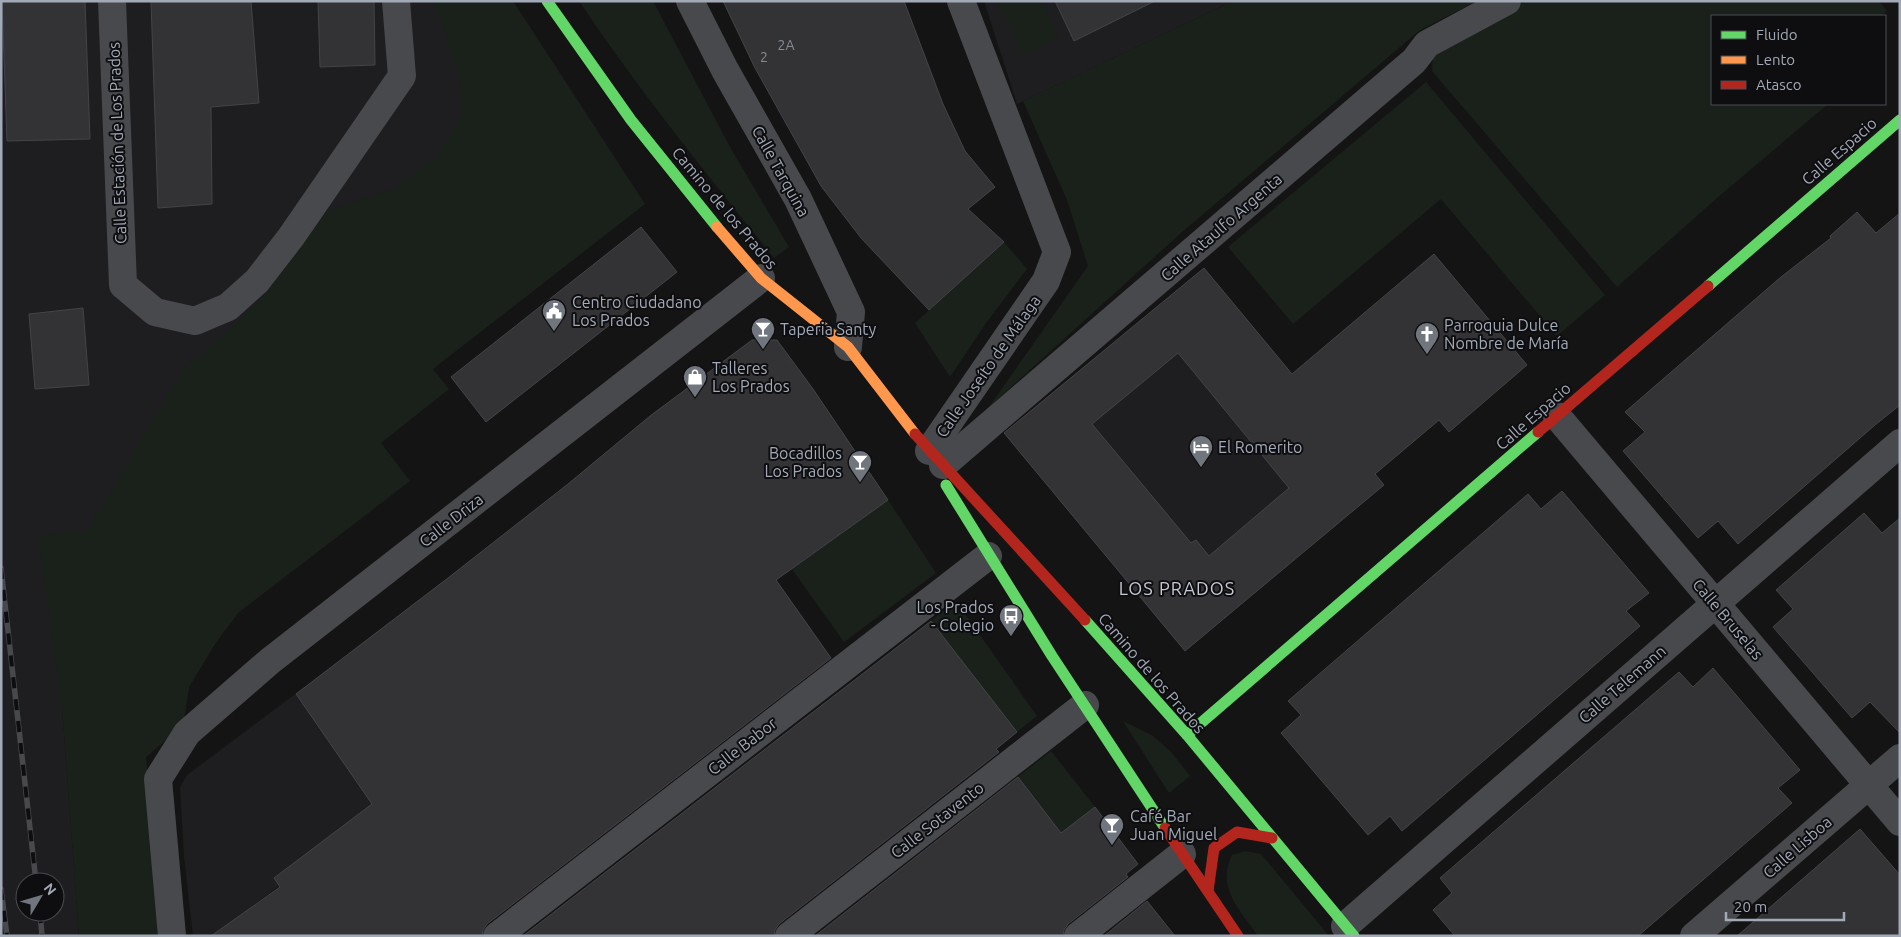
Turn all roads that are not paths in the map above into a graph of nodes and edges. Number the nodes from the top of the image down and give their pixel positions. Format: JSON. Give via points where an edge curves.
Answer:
{"nodes":[{"id":1,"x":112,"y":1,"type":"edge"},
{"id":2,"x":396,"y":1,"type":"edge"},
{"id":3,"x":547,"y":1,"type":"edge"},
{"id":4,"x":690,"y":1,"type":"edge"},
{"id":5,"x":961,"y":1,"type":"edge"},
{"id":6,"x":1507,"y":1,"type":"edge"},
{"id":7,"x":1900,"y":120,"type":"edge"},
{"id":8,"x":761,"y":278,"type":"junction"},
{"id":9,"x":848,"y":347,"type":"junction"},
{"id":10,"x":1557,"y":416,"type":"junction"},
{"id":11,"x":1900,"y":443,"type":"edge"},
{"id":12,"x":930,"y":452,"type":"junction"},
{"id":13,"x":988,"y":556,"type":"junction"},
{"id":14,"x":1716,"y":603,"type":"junction"},
{"id":15,"x":1085,"y":705,"type":"junction"},
{"id":16,"x":1186,"y":735,"type":"junction"},
{"id":17,"x":1900,"y":758,"type":"edge"},
{"id":18,"x":1869,"y":785,"type":"junction"},
{"id":19,"x":1900,"y":822,"type":"edge"},
{"id":20,"x":1272,"y":838,"type":"junction"},
{"id":21,"x":1182,"y":854,"type":"junction"},
{"id":22,"x":1208,"y":891,"type":"junction"},
{"id":23,"x":1350,"y":931,"type":"edge"},
{"id":24,"x":172,"y":936,"type":"edge"},
{"id":25,"x":497,"y":936,"type":"edge"},
{"id":26,"x":789,"y":936,"type":"edge"},
{"id":27,"x":1078,"y":936,"type":"edge"},
{"id":28,"x":1238,"y":936,"type":"edge"},
{"id":29,"x":1694,"y":936,"type":"edge"}],
"edges":[{"from":1,"to":2,"type":"street","name":"Calle Estación de Los Prados","via":[[123,286],[155,312],[195,321],[228,307],[257,281],[402,76]]},
{"from":3,"to":8,"type":"main road","name":"Camino de los Prados","via":[[631,120]]},
{"from":4,"to":9,"type":"street","name":"Calle Tarquina","via":[[724,70],[798,199],[852,312]]},
{"from":5,"to":12,"type":"street","name":"Calle Joseíto de Málaga","via":[[1056,252],[1046,281]]},
{"from":6,"to":12,"type":"street","name":"Calle Ataulfo Argenta","via":[[1428,44],[1414,61]]},
{"from":7,"to":10,"type":"main road","name":"Calle Espacio"},
{"from":8,"to":9,"type":"main road","name":"Camino de los Prados"},
{"from":8,"to":24,"type":"street","name":"Calle Driza","via":[[286,649],[187,733],[158,778]]},
{"from":9,"to":12,"type":"main road","name":"Camino de los Prados"},
{"from":10,"to":14,"type":"street","name":"Calle Bruselas"},
{"from":10,"to":16,"type":"main road","name":"Calle Espacio"},
{"from":11,"to":14,"type":"street","name":"Calle Telemann"},
{"from":12,"to":13,"type":"main road","name":"Camino de los Prados"},
{"from":12,"to":16,"type":"main road","name":"Camino de los Prados","via":[[1045,575]]},
{"from":13,"to":15,"type":"main road","name":"Camino de los Prados"},
{"from":13,"to":25,"type":"street","name":"Calle Babor"},
{"from":14,"to":18,"type":"street","name":"Calle Bruselas"},
{"from":14,"to":23,"type":"street","name":"Calle Telemann"},
{"from":15,"to":21,"type":"main road","name":"Camino de los Prados"},
{"from":15,"to":26,"type":"street","name":"Calle Sotavento"},
{"from":16,"to":20,"type":"main road","name":"Camino de los Prados"},
{"from":17,"to":18,"type":"street","name":"Calle Lisboa"},
{"from":18,"to":19,"type":"street","name":"Calle Bruselas"},
{"from":18,"to":29,"type":"street","name":"Calle Lisboa"},
{"from":20,"to":22,"type":"main road","via":[[1237,832],[1214,848]]},
{"from":20,"to":23,"type":"main road","name":"Camino de los Prados"},
{"from":21,"to":22,"type":"main road","name":"Camino de los Prados"},
{"from":21,"to":27,"type":"street"},
{"from":22,"to":28,"type":"main road","name":"Camino de los Prados"}]}
